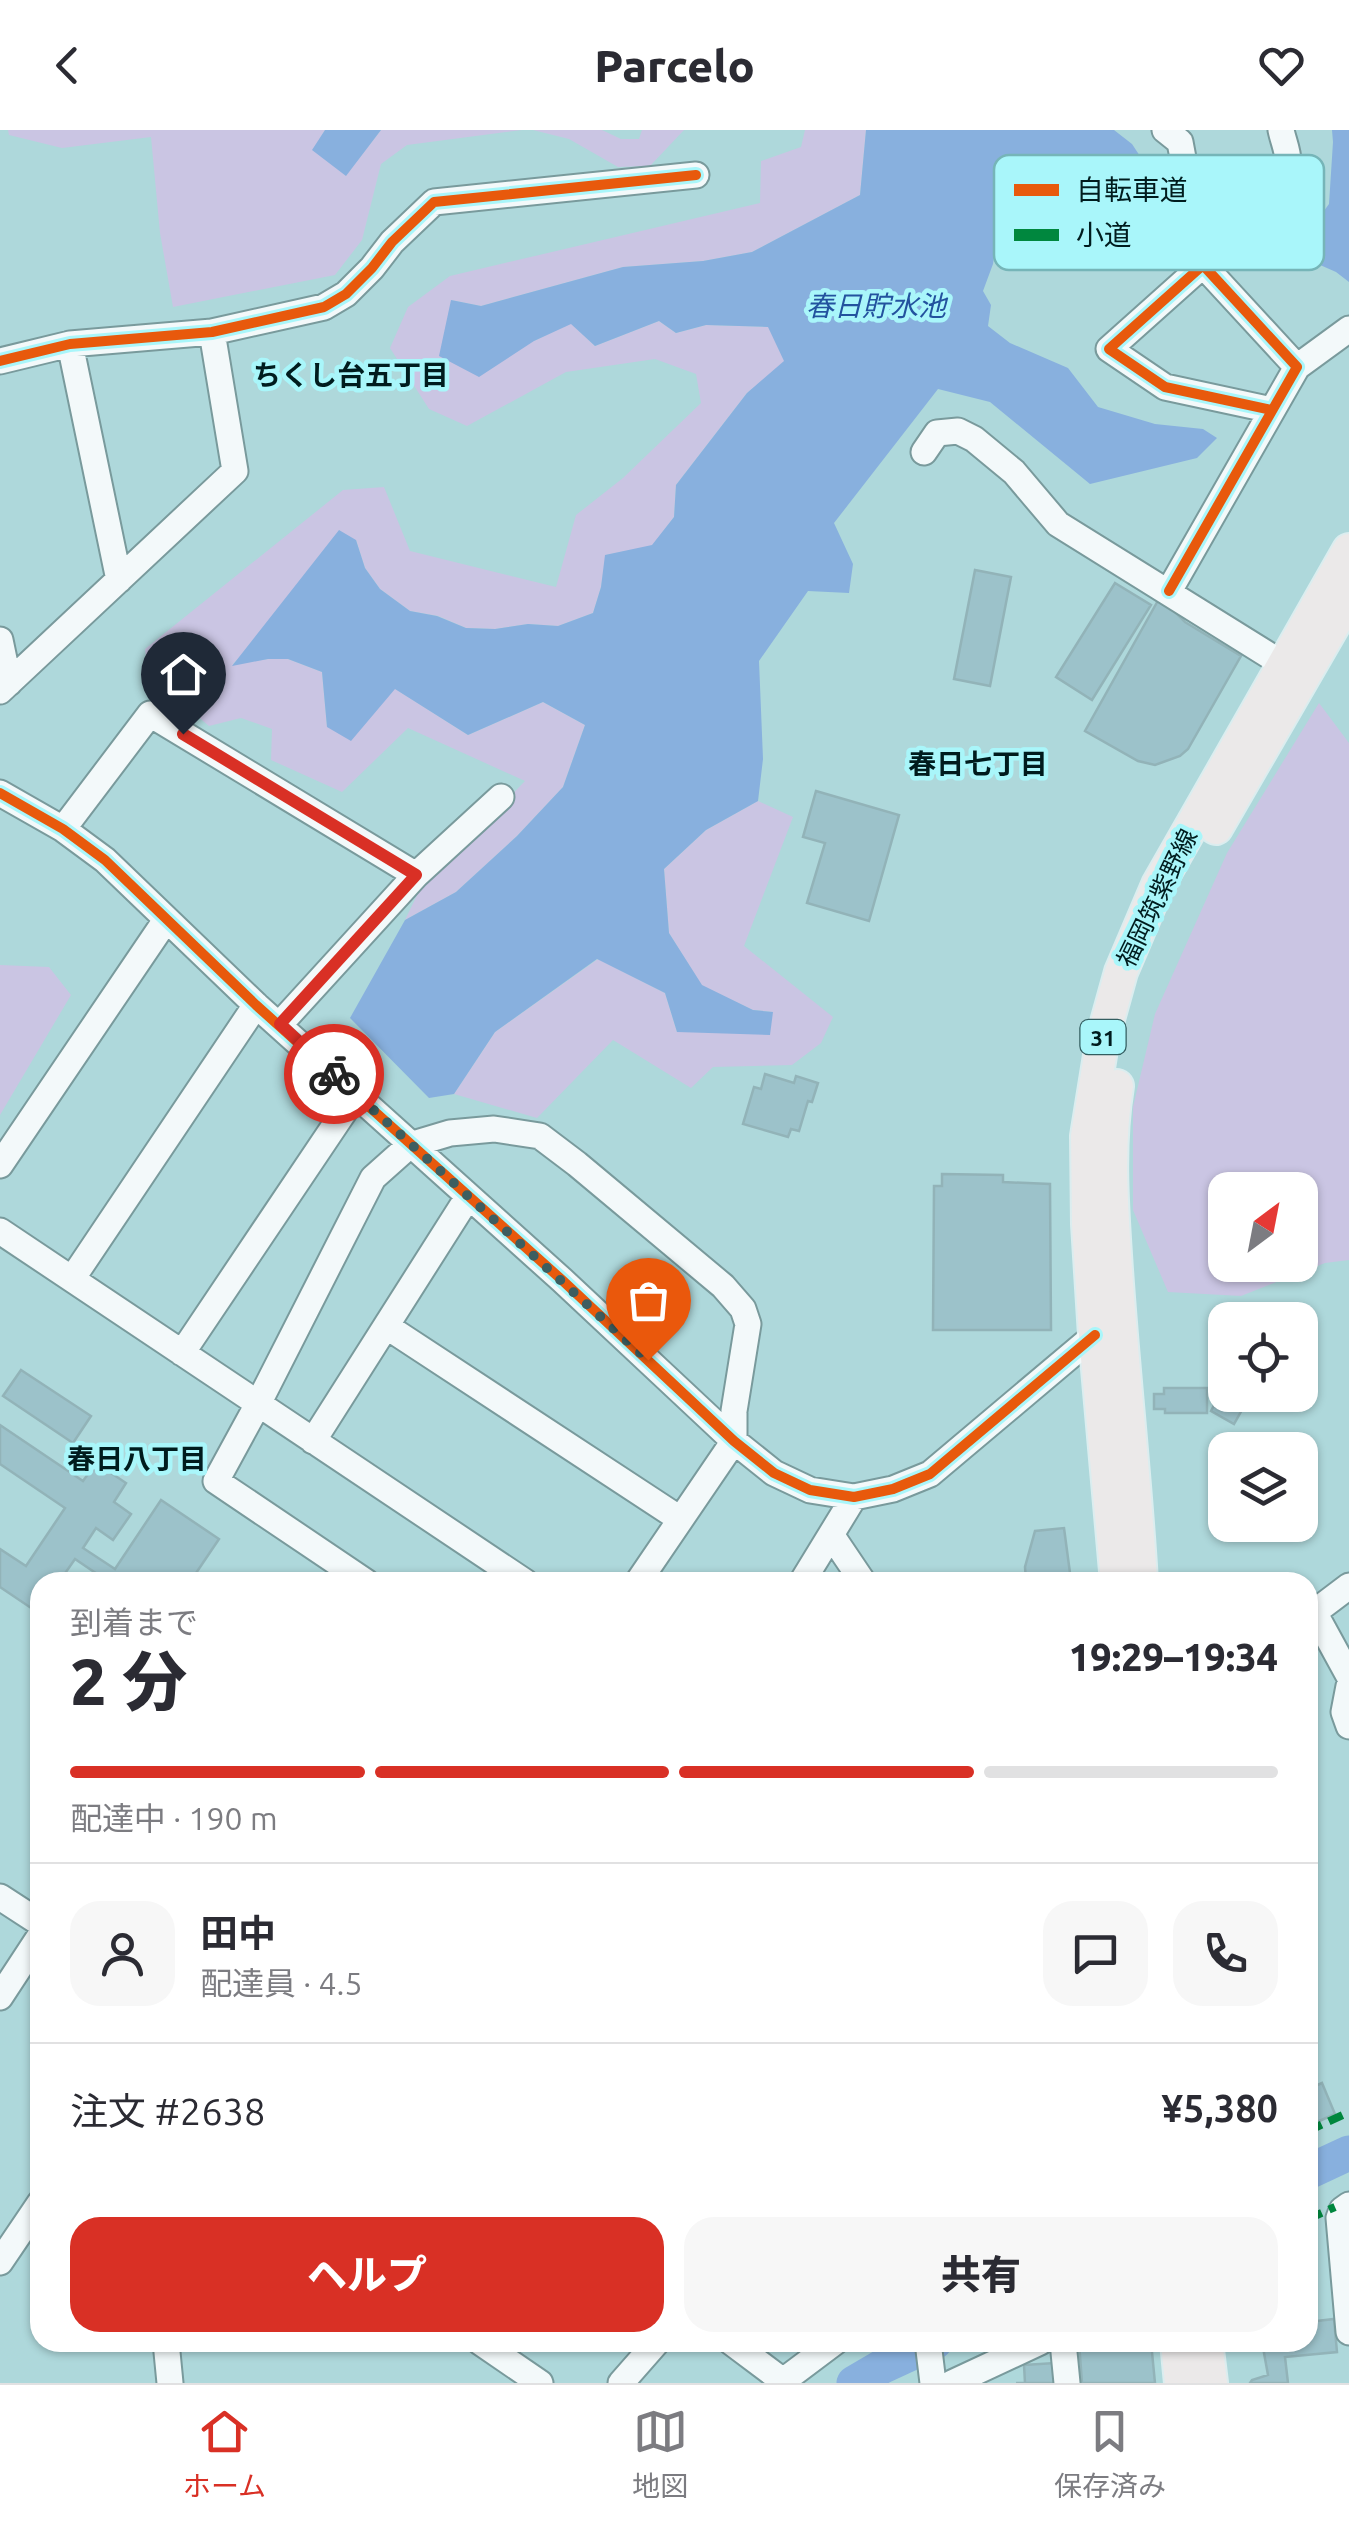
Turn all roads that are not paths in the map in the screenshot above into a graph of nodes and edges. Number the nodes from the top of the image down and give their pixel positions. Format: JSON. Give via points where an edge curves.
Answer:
{"nodes":[{"id":1,"x":1165,"y":130,"type":"edge"},
{"id":2,"x":1281,"y":130,"type":"edge"},
{"id":3,"x":1182,"y":155,"type":"edge"},
{"id":4,"x":1287,"y":155,"type":"edge"},
{"id":5,"x":696,"y":175,"type":"dead end"},
{"id":6,"x":1197,"y":270,"type":"edge"},
{"id":7,"x":1208,"y":270,"type":"edge"},
{"id":8,"x":1349,"y":329,"type":"edge"},
{"id":9,"x":212,"y":332,"type":"junction"},
{"id":10,"x":70,"y":344,"type":"junction"},
{"id":11,"x":0,"y":361,"type":"edge"},
{"id":12,"x":1297,"y":367,"type":"junction"},
{"id":13,"x":1272,"y":410,"type":"junction"},
{"id":14,"x":924,"y":452,"type":"dead end"},
{"id":15,"x":1349,"y":550,"type":"edge"},
{"id":16,"x":119,"y":580,"type":"junction"},
{"id":17,"x":1169,"y":591,"type":"junction"},
{"id":18,"x":1349,"y":598,"type":"edge"},
{"id":19,"x":0,"y":640,"type":"edge"},
{"id":20,"x":1283,"y":664,"type":"junction"},
{"id":21,"x":4,"y":688,"type":"edge"},
{"id":22,"x":0,"y":792,"type":"edge"},
{"id":23,"x":502,"y":797,"type":"dead end"},
{"id":24,"x":63,"y":829,"type":"junction"},
{"id":25,"x":416,"y":875,"type":"junction"},
{"id":26,"x":166,"y":920,"type":"junction"},
{"id":27,"x":256,"y":1005,"type":"junction"},
{"id":28,"x":280,"y":1024,"type":"junction"},
{"id":29,"x":356,"y":1094,"type":"junction"},
{"id":30,"x":410,"y":1145,"type":"junction"},
{"id":31,"x":0,"y":1166,"type":"edge"},
{"id":32,"x":468,"y":1197,"type":"junction"},
{"id":33,"x":0,"y":1231,"type":"edge"},
{"id":34,"x":72,"y":1279,"type":"junction"},
{"id":35,"x":386,"y":1326,"type":"junction"},
{"id":36,"x":1094,"y":1334,"type":"junction"},
{"id":37,"x":182,"y":1353,"type":"junction"},
{"id":38,"x":258,"y":1404,"type":"junction"},
{"id":39,"x":313,"y":1440,"type":"junction"},
{"id":40,"x":734,"y":1440,"type":"junction"},
{"id":41,"x":854,"y":1498,"type":"junction"},
{"id":42,"x":680,"y":1518,"type":"junction"},
{"id":43,"x":832,"y":1536,"type":"junction"},
{"id":44,"x":351,"y":1572,"type":"edge"},
{"id":45,"x":509,"y":1572,"type":"edge"},
{"id":46,"x":645,"y":1572,"type":"edge"},
{"id":47,"x":809,"y":1572,"type":"edge"},
{"id":48,"x":856,"y":1572,"type":"edge"},
{"id":49,"x":1116,"y":1572,"type":"edge"},
{"id":50,"x":1140,"y":1572,"type":"edge"},
{"id":51,"x":1349,"y":1586,"type":"edge"},
{"id":52,"x":1318,"y":1609,"type":"edge"},
{"id":53,"x":1318,"y":1625,"type":"edge"},
{"id":54,"x":1349,"y":1676,"type":"edge"},
{"id":55,"x":1349,"y":1686,"type":"edge"},
{"id":56,"x":1349,"y":1726,"type":"edge"},
{"id":57,"x":0,"y":1897,"type":"edge"},
{"id":58,"x":30,"y":1917,"type":"edge"},
{"id":59,"x":30,"y":1951,"type":"edge"},
{"id":60,"x":0,"y":1997,"type":"edge"},
{"id":61,"x":1349,"y":2205,"type":"edge"},
{"id":62,"x":30,"y":2218,"type":"edge"},
{"id":63,"x":0,"y":2262,"type":"edge"},
{"id":64,"x":1349,"y":2332,"type":"edge"},
{"id":65,"x":167,"y":2352,"type":"edge"},
{"id":66,"x":495,"y":2352,"type":"edge"},
{"id":67,"x":647,"y":2352,"type":"edge"},
{"id":68,"x":744,"y":2352,"type":"edge"},
{"id":69,"x":821,"y":2352,"type":"edge"},
{"id":70,"x":929,"y":2352,"type":"edge"},
{"id":71,"x":1019,"y":2352,"type":"edge"},
{"id":72,"x":1064,"y":2352,"type":"edge"},
{"id":73,"x":1178,"y":2352,"type":"edge"},
{"id":74,"x":1207,"y":2352,"type":"edge"},
{"id":75,"x":782,"y":2382,"type":"edge"},
{"id":76,"x":933,"y":2382,"type":"edge"},
{"id":77,"x":170,"y":2383,"type":"edge"},
{"id":78,"x":540,"y":2383,"type":"edge"},
{"id":79,"x":621,"y":2383,"type":"edge"},
{"id":80,"x":952,"y":2383,"type":"edge"},
{"id":81,"x":1068,"y":2383,"type":"edge"},
{"id":82,"x":1180,"y":2383,"type":"edge"},
{"id":83,"x":1210,"y":2383,"type":"edge"}],
"edges":[{"from":1,"to":3,"type":"street","via":[[1180,142]]},
{"from":2,"to":4,"type":"street"},
{"from":5,"to":9,"type":"street","via":[[434,202],[346,294],[324,306]]},
{"from":6,"to":13,"type":"street","via":[[1109,349],[1165,386]]},
{"from":7,"to":12,"type":"street"},
{"from":8,"to":12,"type":"street"},
{"from":9,"to":10,"type":"street"},
{"from":9,"to":16,"type":"street","via":[[235,470]]},
{"from":10,"to":11,"type":"street"},
{"from":10,"to":16,"type":"street"},
{"from":12,"to":13,"type":"street"},
{"from":13,"to":17,"type":"street"},
{"from":14,"to":17,"type":"street","via":[[938,433],[958,431],[974,439],[1014,472],[1058,524]]},
{"from":15,"to":20,"type":"main road","name":"福岡筑紫野線","number":"31"},
{"from":16,"to":21,"type":"street"},
{"from":17,"to":20,"type":"street"},
{"from":18,"to":50,"type":"main road","name":"福岡筑紫野線","number":"31","via":[[1160,929],[1124,1043],[1110,1190]]},
{"from":19,"to":21,"type":"street"},
{"from":20,"to":36,"type":"main road","name":"福岡筑紫野線","number":"31","via":[[1158,885],[1102,1038],[1087,1136]]},
{"from":22,"to":24,"type":"street"},
{"from":23,"to":25,"type":"street"},
{"from":24,"to":25,"type":"street","via":[[150,714]]},
{"from":24,"to":26,"type":"street"},
{"from":25,"to":28,"type":"street"},
{"from":26,"to":27,"type":"street"},
{"from":26,"to":31,"type":"street"},
{"from":27,"to":28,"type":"street"},
{"from":27,"to":34,"type":"street"},
{"from":28,"to":29,"type":"street"},
{"from":29,"to":30,"type":"street"},
{"from":29,"to":37,"type":"street"},
{"from":30,"to":32,"type":"street"},
{"from":30,"to":38,"type":"street","via":[[374,1178]]},
{"from":30,"to":40,"type":"street","via":[[494,1129],[540,1136],[723,1286],[748,1324]]},
{"from":32,"to":35,"type":"street"},
{"from":32,"to":40,"type":"street"},
{"from":33,"to":34,"type":"street"},
{"from":34,"to":37,"type":"street"},
{"from":35,"to":39,"type":"street"},
{"from":35,"to":42,"type":"street"},
{"from":36,"to":41,"type":"street","via":[[930,1474]]},
{"from":36,"to":49,"type":"main road","name":"福岡筑紫野線","number":"31"},
{"from":37,"to":38,"type":"street"},
{"from":38,"to":39,"type":"street"},
{"from":38,"to":44,"type":"street","via":[[216,1480]]},
{"from":39,"to":45,"type":"street"},
{"from":40,"to":41,"type":"street","via":[[774,1473],[810,1490]]},
{"from":40,"to":42,"type":"street"},
{"from":41,"to":43,"type":"street"},
{"from":42,"to":46,"type":"street"},
{"from":43,"to":47,"type":"street"},
{"from":43,"to":48,"type":"street"},
{"from":51,"to":52,"type":"street"},
{"from":53,"to":54,"type":"street"},
{"from":55,"to":56,"type":"street"},
{"from":57,"to":58,"type":"street"},
{"from":59,"to":60,"type":"street"},
{"from":61,"to":64,"type":"street","via":[[1338,2218]]},
{"from":62,"to":63,"type":"street"},
{"from":65,"to":77,"type":"street"},
{"from":66,"to":78,"type":"street"},
{"from":67,"to":79,"type":"street"},
{"from":68,"to":75,"type":"street"},
{"from":69,"to":75,"type":"street"},
{"from":70,"to":76,"type":"street"},
{"from":71,"to":80,"type":"street"},
{"from":72,"to":81,"type":"street"},
{"from":73,"to":82,"type":"main road"},
{"from":74,"to":83,"type":"main road"}]}
